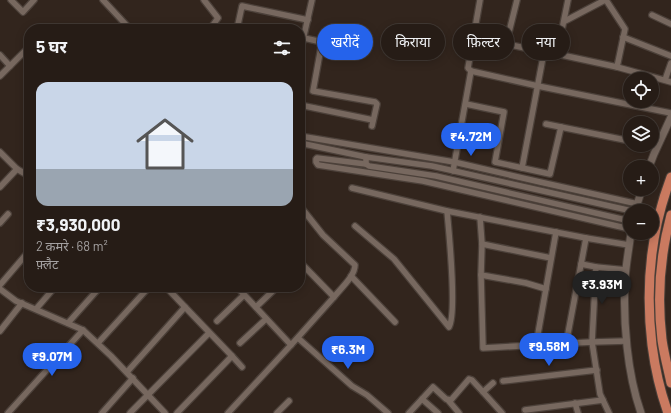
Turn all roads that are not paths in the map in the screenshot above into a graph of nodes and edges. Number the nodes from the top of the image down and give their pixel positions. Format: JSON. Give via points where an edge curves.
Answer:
{"nodes":[{"id":1,"x":11,"y":0,"type":"edge"},
{"id":2,"x":34,"y":0,"type":"edge"},
{"id":3,"x":103,"y":0,"type":"edge"},
{"id":4,"x":204,"y":0,"type":"edge"},
{"id":5,"x":312,"y":0,"type":"edge"},
{"id":6,"x":480,"y":0,"type":"edge"},
{"id":7,"x":517,"y":0,"type":"edge"},
{"id":8,"x":568,"y":0,"type":"edge"},
{"id":9,"x":605,"y":0,"type":"edge"},
{"id":10,"x":652,"y":15,"type":"dead end"},
{"id":11,"x":308,"y":20,"type":"junction"},
{"id":12,"x":565,"y":22,"type":"joint"},
{"id":13,"x":125,"y":24,"type":"edge"},
{"id":14,"x":214,"y":24,"type":"edge"},
{"id":15,"x":238,"y":24,"type":"edge"},
{"id":16,"x":671,"y":24,"type":"edge"},
{"id":17,"x":305,"y":34,"type":"edge"},
{"id":18,"x":623,"y":37,"type":"junction"},
{"id":19,"x":305,"y":38,"type":"edge"},
{"id":20,"x":522,"y":47,"type":"edge"},
{"id":21,"x":24,"y":52,"type":"edge"},
{"id":22,"x":0,"y":55,"type":"edge"},
{"id":23,"x":671,"y":56,"type":"edge"},
{"id":24,"x":570,"y":57,"type":"edge"},
{"id":25,"x":543,"y":60,"type":"edge"},
{"id":26,"x":671,"y":63,"type":"edge"},
{"id":27,"x":10,"y":66,"type":"junction"},
{"id":28,"x":618,"y":67,"type":"junction"},
{"id":29,"x":472,"y":71,"type":"junction"},
{"id":30,"x":0,"y":76,"type":"edge"},
{"id":31,"x":668,"y":81,"type":"edge"},
{"id":32,"x":538,"y":86,"type":"junction"},
{"id":33,"x":466,"y":104,"type":"junction"},
{"id":34,"x":305,"y":106,"type":"edge"},
{"id":35,"x":671,"y":113,"type":"edge"},
{"id":36,"x":671,"y":117,"type":"edge"},
{"id":37,"x":374,"y":120,"type":"junction"},
{"id":38,"x":546,"y":124,"type":"dead end"},
{"id":39,"x":372,"y":126,"type":"dead end"},
{"id":40,"x":560,"y":127,"type":"junction"},
{"id":41,"x":461,"y":130,"type":"junction"},
{"id":42,"x":305,"y":137,"type":"edge"},
{"id":43,"x":499,"y":138,"type":"junction"},
{"id":44,"x":623,"y":140,"type":"edge"},
{"id":45,"x":659,"y":143,"type":"edge"},
{"id":46,"x":305,"y":144,"type":"edge"},
{"id":47,"x":0,"y":152,"type":"edge"},
{"id":48,"x":366,"y":157,"type":"junction"},
{"id":49,"x":454,"y":162,"type":"junction"},
{"id":50,"x":366,"y":164,"type":"junction"},
{"id":51,"x":522,"y":168,"type":"junction"},
{"id":52,"x":17,"y":169,"type":"junction"},
{"id":53,"x":453,"y":170,"type":"junction"},
{"id":54,"x":24,"y":173,"type":"edge"},
{"id":55,"x":671,"y":177,"type":"edge"},
{"id":56,"x":0,"y":187,"type":"edge"},
{"id":57,"x":352,"y":188,"type":"dead end"},
{"id":58,"x":640,"y":196,"type":"edge"},
{"id":59,"x":638,"y":204,"type":"joint"},
{"id":60,"x":623,"y":209,"type":"edge"},
{"id":61,"x":448,"y":211,"type":"junction"},
{"id":62,"x":8,"y":214,"type":"dead end"},
{"id":63,"x":305,"y":214,"type":"edge"},
{"id":64,"x":671,"y":215,"type":"edge"},
{"id":65,"x":480,"y":217,"type":"junction"},
{"id":66,"x":623,"y":219,"type":"edge"},
{"id":67,"x":0,"y":223,"type":"edge"},
{"id":68,"x":355,"y":226,"type":"dead end"},
{"id":69,"x":623,"y":227,"type":"edge"},
{"id":70,"x":556,"y":232,"type":"junction"},
{"id":71,"x":586,"y":238,"type":"junction"},
{"id":72,"x":630,"y":240,"type":"edge"},
{"id":73,"x":482,"y":244,"type":"junction"},
{"id":74,"x":629,"y":245,"type":"junction"},
{"id":75,"x":24,"y":257,"type":"edge"},
{"id":76,"x":551,"y":258,"type":"junction"},
{"id":77,"x":581,"y":264,"type":"junction"},
{"id":78,"x":305,"y":267,"type":"edge"},
{"id":79,"x":596,"y":267,"type":"junction"},
{"id":80,"x":626,"y":270,"type":"junction"},
{"id":81,"x":481,"y":275,"type":"junction"},
{"id":82,"x":351,"y":276,"type":"junction"},
{"id":83,"x":0,"y":285,"type":"edge"},
{"id":84,"x":0,"y":289,"type":"edge"},
{"id":85,"x":546,"y":289,"type":"junction"},
{"id":86,"x":51,"y":292,"type":"edge"},
{"id":87,"x":96,"y":292,"type":"edge"},
{"id":88,"x":144,"y":292,"type":"edge"},
{"id":89,"x":171,"y":292,"type":"edge"},
{"id":90,"x":241,"y":292,"type":"edge"},
{"id":91,"x":272,"y":292,"type":"edge"},
{"id":92,"x":244,"y":295,"type":"junction"},
{"id":93,"x":334,"y":297,"type":"junction"},
{"id":94,"x":22,"y":303,"type":"junction"},
{"id":95,"x":185,"y":307,"type":"junction"},
{"id":96,"x":256,"y":307,"type":"junction"},
{"id":97,"x":36,"y":309,"type":"junction"},
{"id":98,"x":266,"y":319,"type":"junction"},
{"id":99,"x":217,"y":321,"type":"dead end"},
{"id":100,"x":395,"y":322,"type":"dead end"},
{"id":101,"x":68,"y":324,"type":"junction"},
{"id":102,"x":83,"y":330,"type":"junction"},
{"id":103,"x":0,"y":331,"type":"edge"},
{"id":104,"x":209,"y":332,"type":"junction"},
{"id":105,"x":298,"y":338,"type":"junction"},
{"id":106,"x":627,"y":341,"type":"junction"},
{"id":107,"x":592,"y":342,"type":"junction"},
{"id":108,"x":98,"y":343,"type":"junction"},
{"id":109,"x":240,"y":343,"type":"dead end"},
{"id":110,"x":566,"y":344,"type":"junction"},
{"id":111,"x":536,"y":345,"type":"junction"},
{"id":112,"x":291,"y":346,"type":"junction"},
{"id":113,"x":232,"y":356,"type":"junction"},
{"id":114,"x":242,"y":367,"type":"dead end"},
{"id":115,"x":597,"y":370,"type":"junction"},
{"id":116,"x":127,"y":372,"type":"junction"},
{"id":117,"x":133,"y":378,"type":"junction"},
{"id":118,"x":503,"y":381,"type":"dead end"},
{"id":119,"x":493,"y":383,"type":"dead end"},
{"id":120,"x":671,"y":383,"type":"edge"},
{"id":121,"x":483,"y":392,"type":"junction"},
{"id":122,"x":148,"y":395,"type":"junction"},
{"id":123,"x":422,"y":399,"type":"junction"},
{"id":124,"x":448,"y":400,"type":"junction"},
{"id":125,"x":603,"y":400,"type":"junction"},
{"id":126,"x":289,"y":401,"type":"dead end"},
{"id":127,"x":575,"y":403,"type":"junction"},
{"id":128,"x":526,"y":410,"type":"dead end"},
{"id":129,"x":543,"y":411,"type":"edge"},
{"id":130,"x":8,"y":413,"type":"edge"},
{"id":131,"x":102,"y":413,"type":"edge"},
{"id":132,"x":130,"y":413,"type":"edge"},
{"id":133,"x":165,"y":413,"type":"edge"},
{"id":134,"x":177,"y":413,"type":"edge"},
{"id":135,"x":228,"y":413,"type":"edge"},
{"id":136,"x":277,"y":413,"type":"edge"},
{"id":137,"x":388,"y":413,"type":"edge"},
{"id":138,"x":409,"y":413,"type":"edge"},
{"id":139,"x":438,"y":413,"type":"edge"},
{"id":140,"x":459,"y":413,"type":"edge"},
{"id":141,"x":502,"y":413,"type":"edge"},
{"id":142,"x":578,"y":413,"type":"edge"},
{"id":143,"x":610,"y":413,"type":"edge"},
{"id":144,"x":641,"y":413,"type":"edge"},
{"id":145,"x":668,"y":413,"type":"edge"}],
"edges":[{"from":1,"to":2,"type":"street","via":[[23,12]]},
{"from":3,"to":13,"type":"street"},
{"from":4,"to":14,"type":"street","via":[[218,18]]},
{"from":5,"to":11,"type":"street"},
{"from":6,"to":29,"type":"street","via":[[468,68]]},
{"from":7,"to":20,"type":"street","via":[[506,44]]},
{"from":8,"to":12,"type":"street"},
{"from":9,"to":12,"type":"street"},
{"from":9,"to":18,"type":"street","via":[[625,29]]},
{"from":10,"to":16,"type":"street"},
{"from":11,"to":15,"type":"street","via":[[242,6]]},
{"from":11,"to":17,"type":"street"},
{"from":18,"to":23,"type":"street"},
{"from":18,"to":28,"type":"street"},
{"from":19,"to":37,"type":"street","via":[[322,42],[313,91],[375,102],[377,104]]},
{"from":21,"to":27,"type":"street"},
{"from":22,"to":27,"type":"street"},
{"from":24,"to":28,"type":"street"},
{"from":25,"to":32,"type":"street"},
{"from":26,"to":31,"type":"street"},
{"from":27,"to":30,"type":"street"},
{"from":28,"to":31,"type":"street"},
{"from":29,"to":32,"type":"street"},
{"from":29,"to":33,"type":"street"},
{"from":32,"to":35,"type":"street"},
{"from":32,"to":51,"type":"street"},
{"from":33,"to":41,"type":"street"},
{"from":33,"to":43,"type":"street","via":[[504,112]]},
{"from":34,"to":37,"type":"street"},
{"from":36,"to":45,"type":"street"},
{"from":37,"to":39,"type":"street"},
{"from":38,"to":40,"type":"street"},
{"from":40,"to":44,"type":"street"},
{"from":40,"to":51,"type":"street","via":[[550,174]]},
{"from":41,"to":43,"type":"street"},
{"from":41,"to":49,"type":"street"},
{"from":42,"to":49,"type":"street"},
{"from":43,"to":51,"type":"street","via":[[495,162]]},
{"from":46,"to":48,"type":"street"},
{"from":47,"to":52,"type":"street"},
{"from":48,"to":50,"type":"street"},
{"from":48,"to":53,"type":"street"},
{"from":49,"to":53,"type":"street"},
{"from":49,"to":59,"type":"street"},
{"from":50,"to":66,"type":"street","via":[[436,176]]},
{"from":50,"to":69,"type":"street","via":[[316,159],[318,165],[423,181]]},
{"from":52,"to":54,"type":"street"},
{"from":52,"to":56,"type":"street"},
{"from":53,"to":60,"type":"street"},
{"from":55,"to":145,"type":"highway","via":[[654,238],[648,282],[655,366]]},
{"from":57,"to":61,"type":"street"},
{"from":58,"to":59,"type":"street"},
{"from":61,"to":65,"type":"street"},
{"from":61,"to":68,"type":"street","via":[[452,298],[452,322],[449,326],[394,259]]},
{"from":62,"to":67,"type":"street"},
{"from":63,"to":82,"type":"street","via":[[354,265]]},
{"from":64,"to":120,"type":"highway","via":[[665,237],[660,282],[662,340]]},
{"from":65,"to":70,"type":"street"},
{"from":65,"to":73,"type":"street"},
{"from":70,"to":71,"type":"street"},
{"from":70,"to":76,"type":"street"},
{"from":71,"to":74,"type":"street"},
{"from":71,"to":77,"type":"street"},
{"from":72,"to":74,"type":"street"},
{"from":73,"to":76,"type":"street"},
{"from":73,"to":81,"type":"street"},
{"from":74,"to":80,"type":"street"},
{"from":75,"to":83,"type":"street"},
{"from":76,"to":85,"type":"street"},
{"from":77,"to":79,"type":"street"},
{"from":77,"to":110,"type":"street"},
{"from":78,"to":93,"type":"street"},
{"from":79,"to":80,"type":"street"},
{"from":79,"to":107,"type":"street"},
{"from":80,"to":106,"type":"street"},
{"from":81,"to":85,"type":"street"},
{"from":81,"to":111,"type":"street","via":[[483,348]]},
{"from":82,"to":93,"type":"street"},
{"from":82,"to":100,"type":"street"},
{"from":84,"to":94,"type":"street"},
{"from":85,"to":111,"type":"street"},
{"from":86,"to":97,"type":"street"},
{"from":87,"to":101,"type":"street"},
{"from":88,"to":108,"type":"street"},
{"from":89,"to":95,"type":"street"},
{"from":90,"to":92,"type":"street"},
{"from":91,"to":96,"type":"street"},
{"from":92,"to":96,"type":"street"},
{"from":92,"to":99,"type":"street"},
{"from":93,"to":105,"type":"street"},
{"from":94,"to":97,"type":"street"},
{"from":94,"to":103,"type":"street"},
{"from":95,"to":104,"type":"street"},
{"from":95,"to":116,"type":"street"},
{"from":96,"to":98,"type":"street"},
{"from":97,"to":101,"type":"street"},
{"from":98,"to":109,"type":"street"},
{"from":98,"to":112,"type":"street"},
{"from":101,"to":102,"type":"street"},
{"from":102,"to":108,"type":"street"},
{"from":102,"to":130,"type":"street"},
{"from":104,"to":113,"type":"street"},
{"from":104,"to":122,"type":"street"},
{"from":105,"to":112,"type":"street"},
{"from":105,"to":137,"type":"street","via":[[352,386]]},
{"from":106,"to":107,"type":"street"},
{"from":106,"to":144,"type":"street"},
{"from":107,"to":110,"type":"street"},
{"from":107,"to":115,"type":"street"},
{"from":108,"to":116,"type":"street"},
{"from":110,"to":111,"type":"street"},
{"from":112,"to":135,"type":"street"},
{"from":113,"to":114,"type":"street"},
{"from":113,"to":134,"type":"street"},
{"from":115,"to":118,"type":"street"},
{"from":115,"to":125,"type":"street"},
{"from":116,"to":117,"type":"street"},
{"from":117,"to":122,"type":"street"},
{"from":117,"to":131,"type":"street"},
{"from":119,"to":121,"type":"street"},
{"from":121,"to":124,"type":"street","via":[[469,379],[451,400]]},
{"from":121,"to":141,"type":"street"},
{"from":122,"to":132,"type":"street"},
{"from":122,"to":133,"type":"street"},
{"from":123,"to":124,"type":"street","via":[[433,387]]},
{"from":123,"to":138,"type":"street"},
{"from":123,"to":139,"type":"street"},
{"from":124,"to":140,"type":"street"},
{"from":125,"to":127,"type":"street"},
{"from":125,"to":143,"type":"street"},
{"from":126,"to":136,"type":"street"},
{"from":127,"to":129,"type":"street"},
{"from":127,"to":142,"type":"street"},
{"from":128,"to":129,"type":"street"}]}
